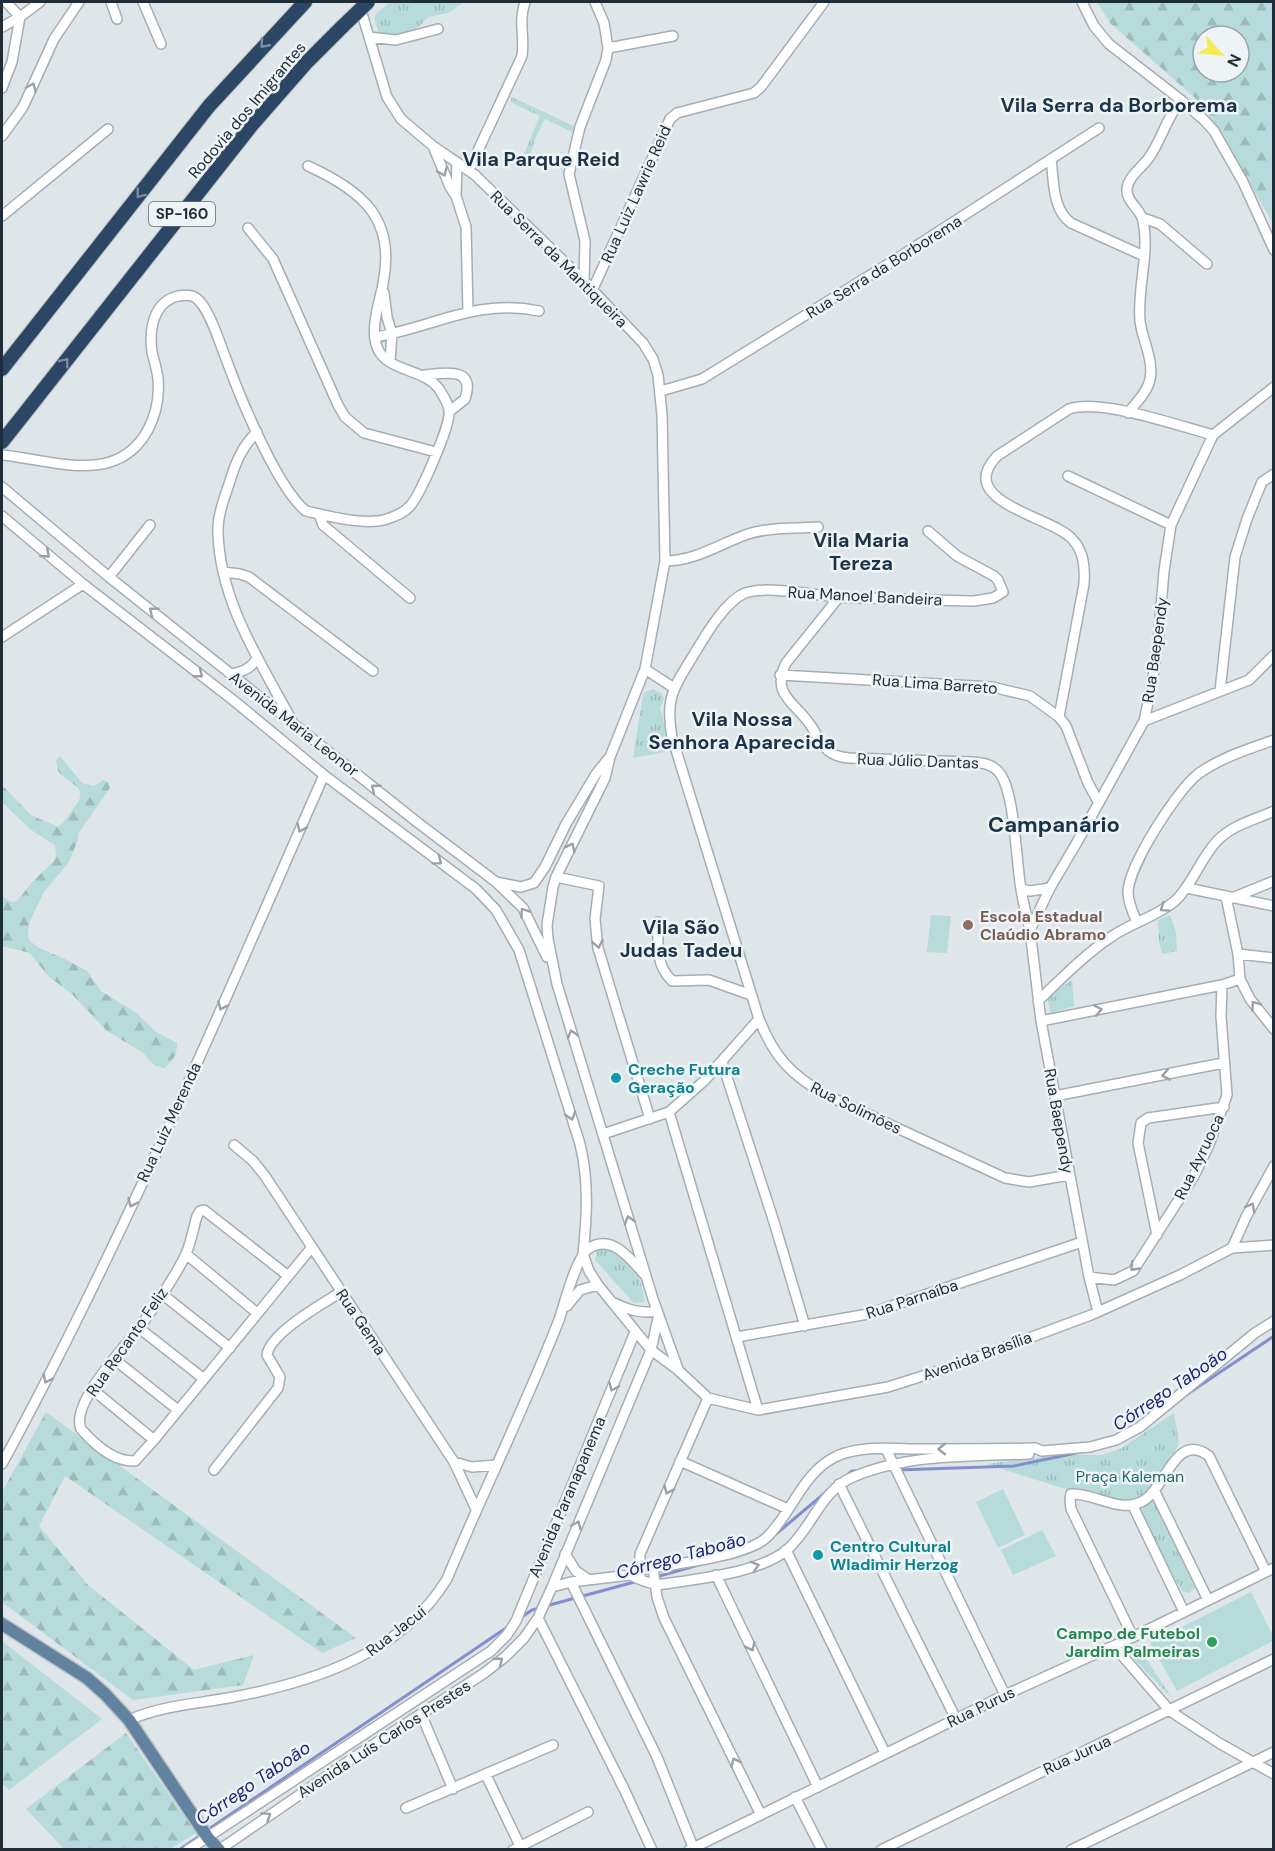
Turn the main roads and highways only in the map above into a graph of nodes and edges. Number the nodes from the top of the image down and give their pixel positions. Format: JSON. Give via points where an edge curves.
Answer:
{"nodes":[{"id":1,"x":305,"y":2,"type":"edge"},
{"id":2,"x":368,"y":2,"type":"edge"},
{"id":3,"x":2,"y":369,"type":"edge"},
{"id":4,"x":2,"y":442,"type":"edge"},
{"id":5,"x":2,"y":1624,"type":"edge"},
{"id":6,"x":219,"y":1849,"type":"edge"}],
"edges":[{"from":1,"to":3,"type":"highway","name":"Rodovia dos Imigrantes","number":"SP-160","one_way":true,"via":[[209,106]]},
{"from":4,"to":2,"type":"highway","name":"Rodovia dos Imigrantes","number":"SP-160","one_way":true,"bridge":true,"via":[[266,109]]},
{"from":5,"to":6,"type":"main road","via":[[87,1678],[105,1694],[129,1720]]}]}
